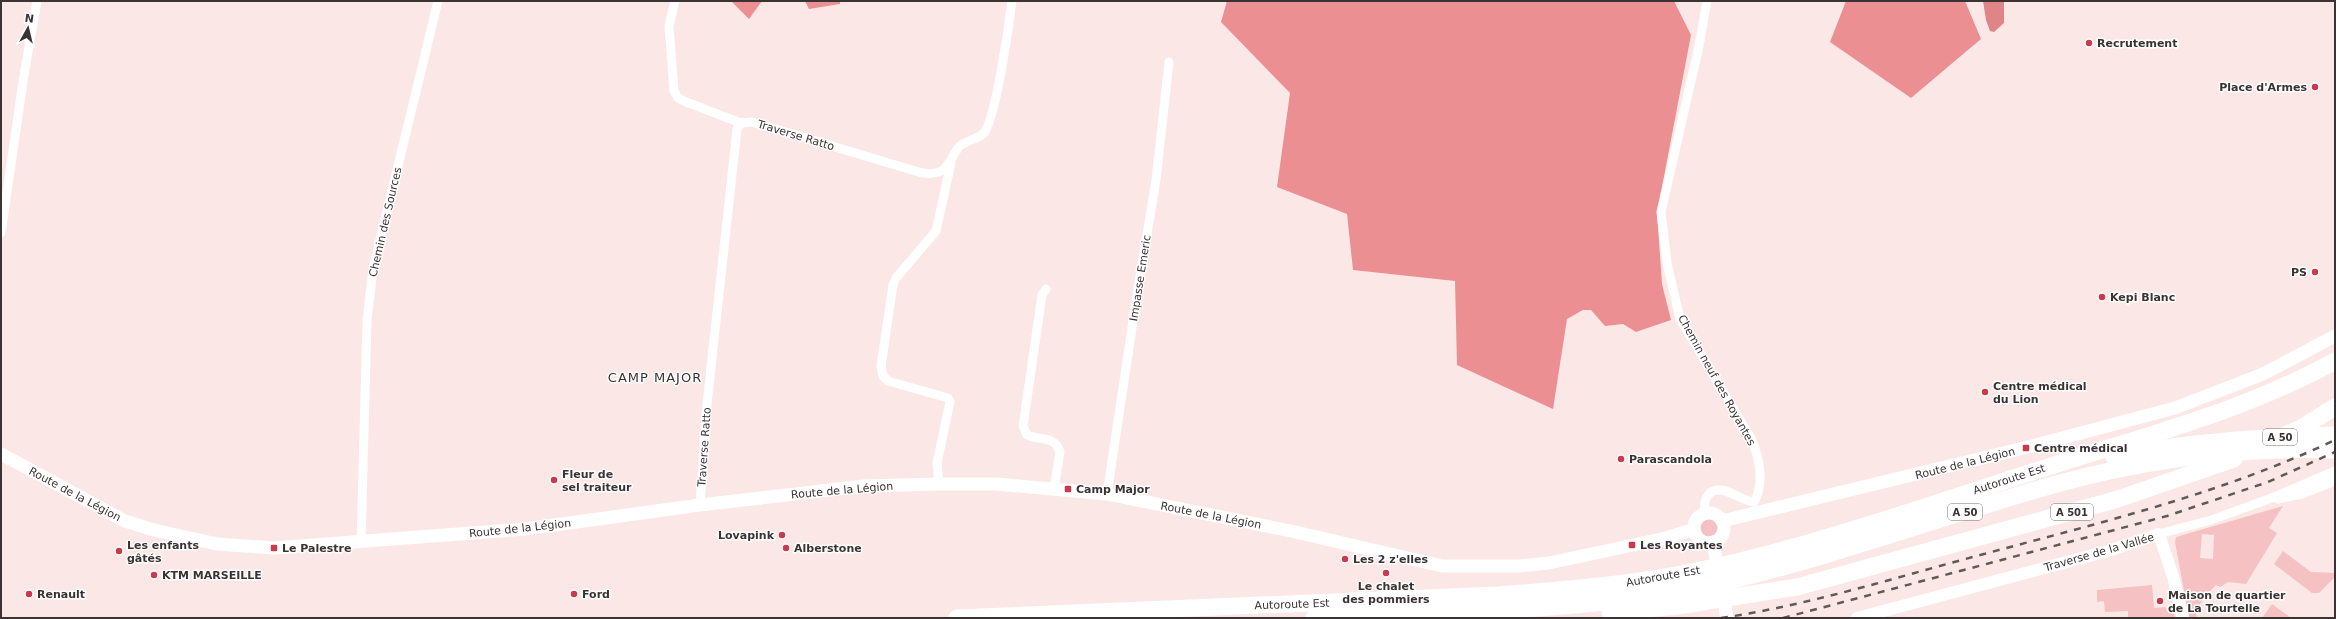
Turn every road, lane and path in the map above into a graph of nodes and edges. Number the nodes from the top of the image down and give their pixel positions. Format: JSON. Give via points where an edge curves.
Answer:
{"nodes":[{"id":1,"x":38,"y":1,"type":"edge"},
{"id":2,"x":438,"y":1,"type":"edge"},
{"id":3,"x":675,"y":1,"type":"edge"},
{"id":4,"x":1012,"y":1,"type":"edge"},
{"id":5,"x":1707,"y":1,"type":"edge"},
{"id":6,"x":1169,"y":62,"type":"dead end"},
{"id":7,"x":741,"y":123,"type":"junction"},
{"id":8,"x":951,"y":163,"type":"junction"},
{"id":9,"x":1,"y":233,"type":"edge"},
{"id":10,"x":1046,"y":289,"type":"dead end"},
{"id":11,"x":2335,"y":336,"type":"edge"},
{"id":12,"x":2335,"y":361,"type":"edge"},
{"id":13,"x":2335,"y":407,"type":"edge"},
{"id":14,"x":2335,"y":436,"type":"edge"},
{"id":15,"x":2335,"y":450,"type":"edge"},
{"id":16,"x":1,"y":454,"type":"edge"},
{"id":17,"x":2335,"y":471,"type":"edge"},
{"id":18,"x":2335,"y":481,"type":"edge"},
{"id":19,"x":939,"y":484,"type":"junction"},
{"id":20,"x":1054,"y":488,"type":"junction"},
{"id":21,"x":1107,"y":494,"type":"junction"},
{"id":22,"x":2268,"y":499,"type":"junction"},
{"id":23,"x":700,"y":505,"type":"junction"},
{"id":24,"x":1705,"y":514,"type":"junction"},
{"id":25,"x":1722,"y":521,"type":"junction"},
{"id":26,"x":1858,"y":528,"type":"junction"},
{"id":27,"x":1694,"y":529,"type":"junction"},
{"id":28,"x":2159,"y":534,"type":"junction"},
{"id":29,"x":1713,"y":542,"type":"junction"},
{"id":30,"x":361,"y":543,"type":"junction"},
{"id":31,"x":1711,"y":585,"type":"junction"},
{"id":32,"x":957,"y":618,"type":"edge"},
{"id":33,"x":1322,"y":618,"type":"edge"},
{"id":34,"x":1413,"y":618,"type":"edge"},
{"id":35,"x":1466,"y":618,"type":"edge"},
{"id":36,"x":1727,"y":618,"type":"edge"},
{"id":37,"x":1857,"y":618,"type":"edge"},
{"id":38,"x":2183,"y":618,"type":"edge"}],
"edges":[{"from":1,"to":9,"type":"street"},
{"from":2,"to":30,"type":"street","name":"Chemin des Sources","via":[[373,270],[367,320]]},
{"from":3,"to":7,"type":"street","via":[[669,26],[674,91],[678,98],[686,102]]},
{"from":4,"to":8,"type":"street","via":[[997,91],[988,127],[982,135],[959,147]]},
{"from":5,"to":24,"type":"street","name":"Chemin neuf des Royantes","via":[[1661,212],[1667,263],[1680,319],[1752,440],[1760,476],[1759,493],[1754,502],[1743,501],[1723,489],[1715,490],[1707,496]]},
{"from":6,"to":21,"type":"street","name":"Impasse Emeric","via":[[1156,180]]},
{"from":7,"to":8,"type":"street","name":"Traverse Ratto","via":[[752,122],[922,173],[939,172]]},
{"from":7,"to":23,"type":"street","name":"Traverse Ratto","via":[[737,129],[708,398]]},
{"from":8,"to":19,"type":"street","via":[[936,230],[893,285],[881,366],[882,376],[888,381],[948,398],[950,402],[937,463]]},
{"from":10,"to":20,"type":"street","via":[[1042,296],[1023,426],[1026,435],[1052,441],[1058,447],[1060,452]]},
{"from":11,"to":25,"type":"main road","name":"Route de la Légion","via":[[2264,374],[2175,408],[2037,445]]},
{"from":12,"to":26,"type":"highway","name":"Autoroute Est","via":[[2250,402]]},
{"from":13,"to":31,"type":"highway","name":"Autoroute Est","number":"A 501","via":[[2301,428],[2236,458],[2115,500],[1797,587],[1733,598]]},
{"from":14,"to":26,"type":"highway","number":"A 50","via":[[2226,440],[2144,450],[2090,462]]},
{"from":15,"to":31,"type":"highway","number":"A 50","via":[[2276,449],[2203,456],[2133,467],[2061,483],[1828,554]]},
{"from":16,"to":30,"type":"main road","name":"Route de la Légion","via":[[126,521],[183,538],[237,546],[284,548]]},
{"from":17,"to":22,"type":"street","name":"Traverse de la Vallée"},
{"from":18,"to":22,"type":"street","via":[[2302,494]]},
{"from":19,"to":20,"type":"main road","name":"Route de la Légion"},
{"from":19,"to":23,"type":"main road","name":"Route de la Légion","via":[[864,486]]},
{"from":20,"to":21,"type":"main road","name":"Route de la Légion"},
{"from":21,"to":27,"type":"main road","name":"Route de la Légion","via":[[1454,566],[1519,566],[1549,563]]},
{"from":22,"to":28,"type":"street","name":"Traverse de la Vallée","via":[[2211,520]]},
{"from":23,"to":30,"type":"main road","name":"Route de la Légion","via":[[525,529]]},
{"from":24,"to":25,"type":"main road","via":[[1713,513]]},
{"from":24,"to":27,"type":"main road","via":[[1696,520]]},
{"from":25,"to":29,"type":"main road","via":[[1723,533]]},
{"from":26,"to":31,"type":"highway","name":"Autoroute Est","number":"A 50","via":[[1728,564]]},
{"from":27,"to":29,"type":"main road","via":[[1701,541]]},
{"from":28,"to":37,"type":"street","name":"Traverse de la Vallée","via":[[2108,551]]},
{"from":28,"to":38,"type":"street"},
{"from":29,"to":36,"type":"main road"},
{"from":31,"to":32,"type":"highway","name":"Autoroute Est","number":"A 50","via":[[1611,585],[1504,594]]},
{"from":31,"to":33,"type":"highway","number":"A 50","via":[[1646,596],[1542,608]]},
{"from":31,"to":35,"type":"highway","name":"Autoroute Est","number":"A 501","via":[[1624,611]]},
{"from":33,"to":34,"type":"highway","name":"Autoroute Est"}]}
